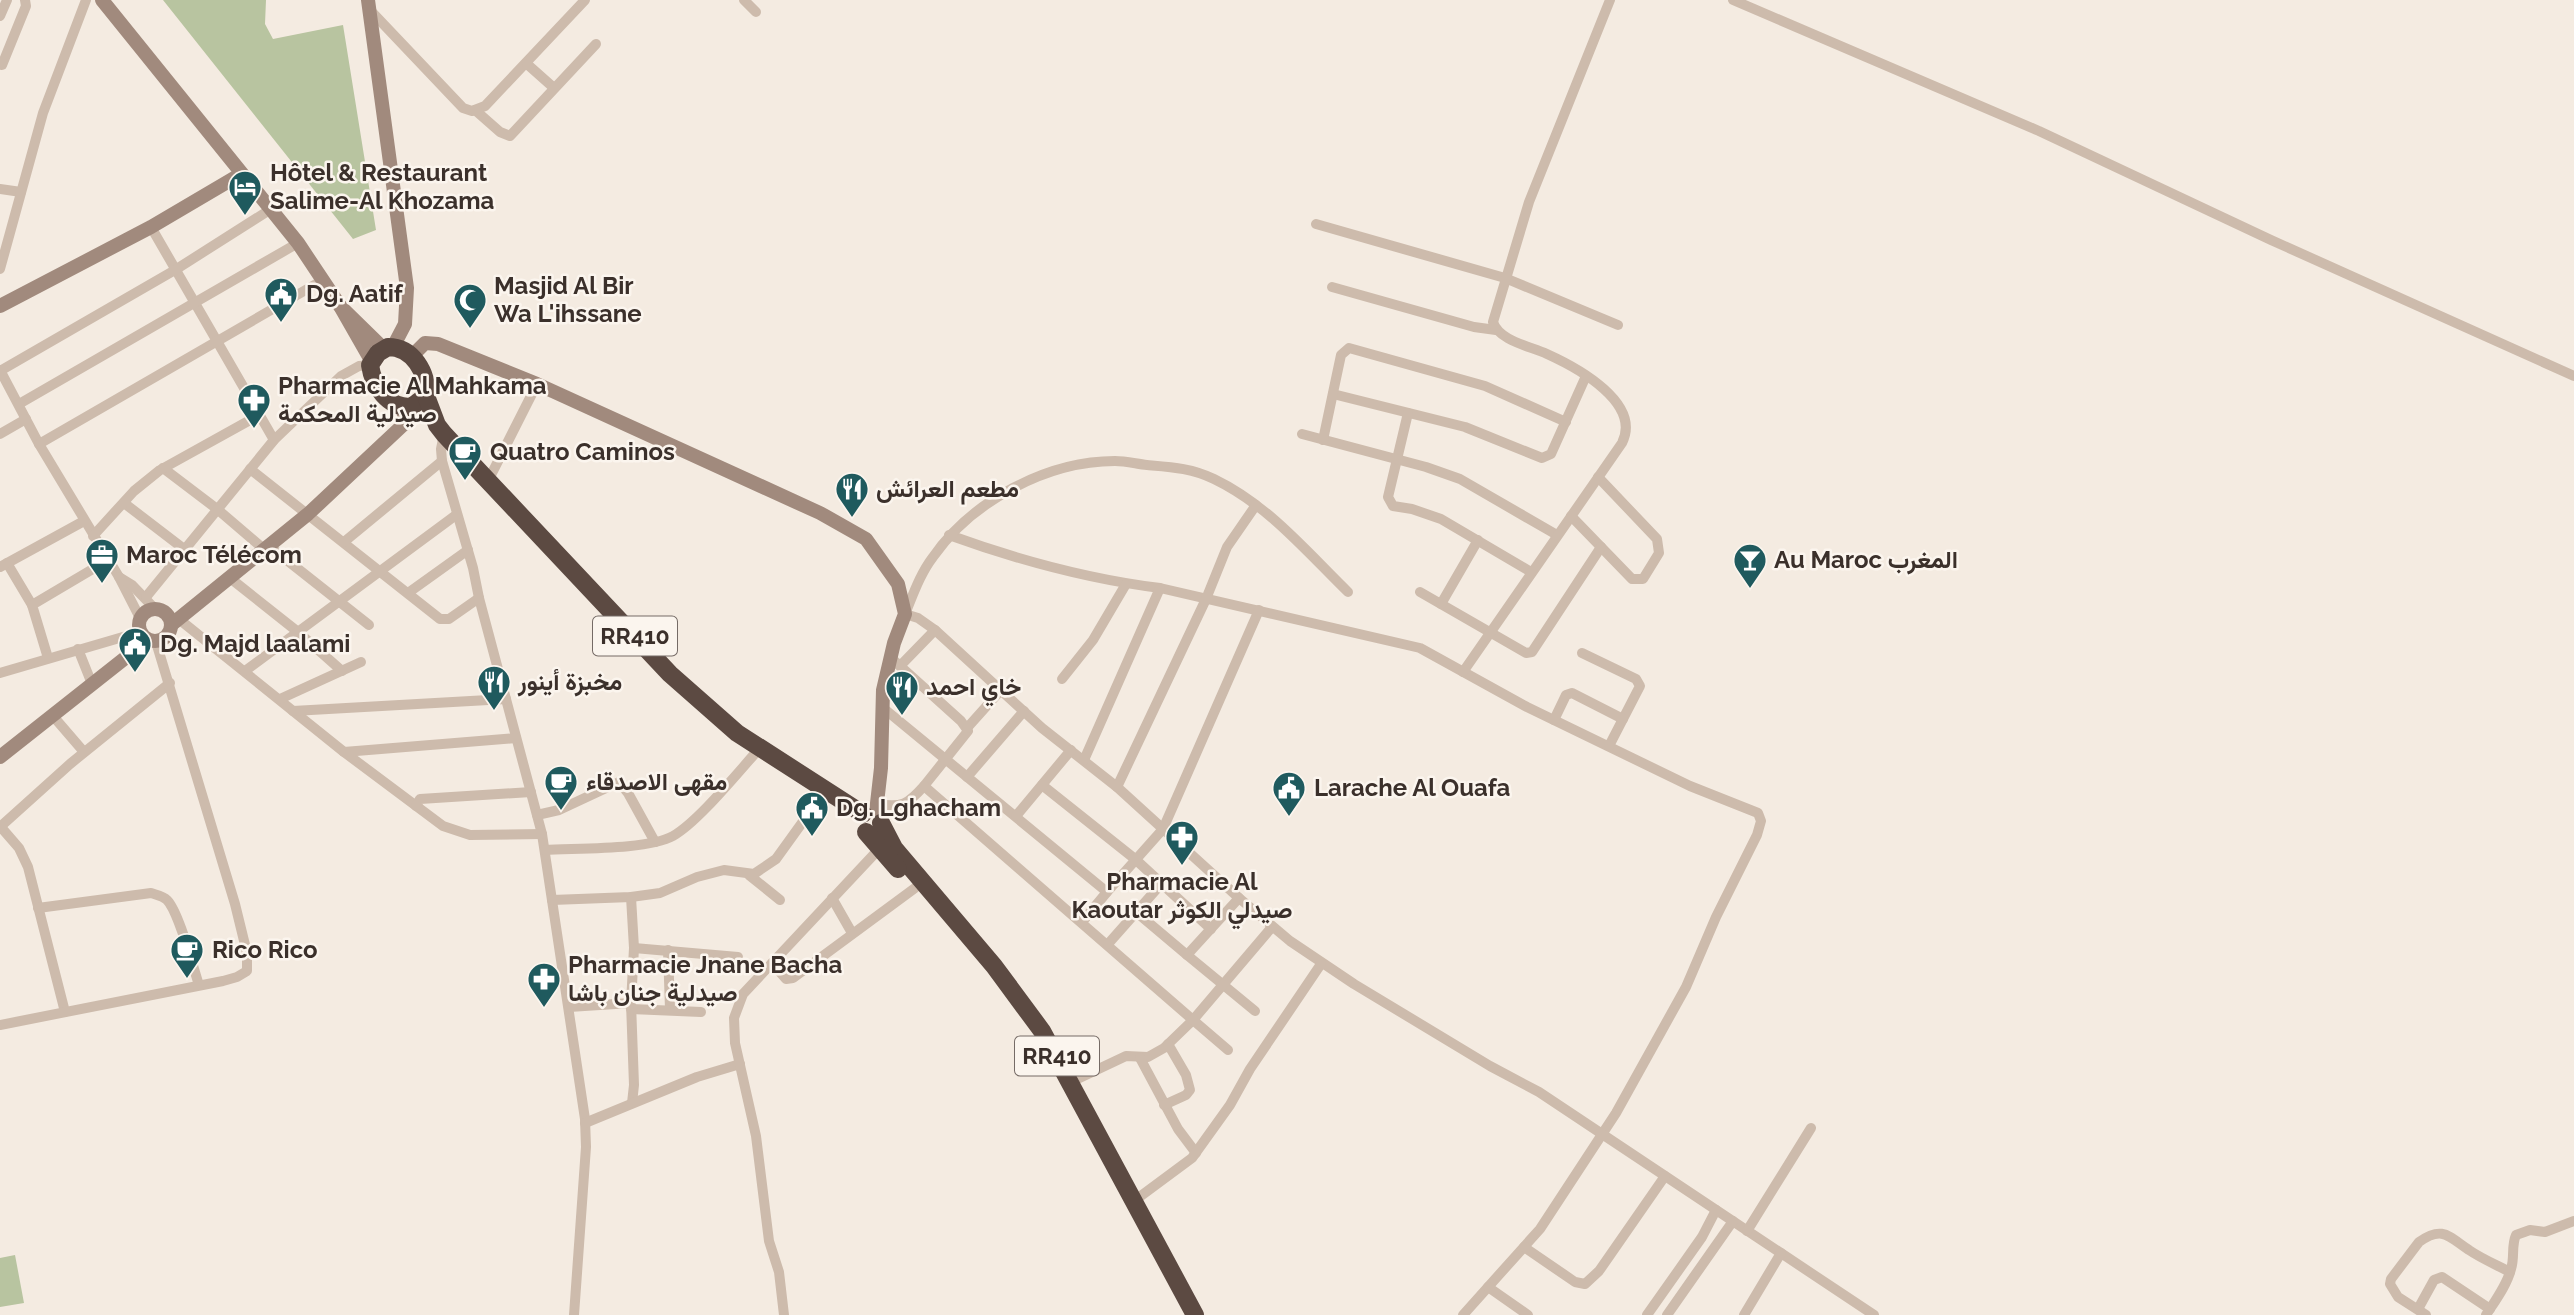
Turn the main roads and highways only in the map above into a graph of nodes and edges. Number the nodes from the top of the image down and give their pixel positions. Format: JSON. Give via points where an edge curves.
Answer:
{"nodes":[{"id":1,"x":426,"y":396,"type":"junction"},
{"id":2,"x":405,"y":408,"type":"junction"},
{"id":3,"x":441,"y":429,"type":"junction"},
{"id":4,"x":873,"y":817,"type":"junction"},
{"id":5,"x":1184,"y":1315,"type":"edge"},
{"id":6,"x":1195,"y":1315,"type":"edge"}],
"edges":[{"from":1,"to":2,"type":"highway"},
{"from":1,"to":2,"type":"highway","number":"RR410","via":[[424,376],[390,355],[374,379],[382,393]]},
{"from":1,"to":3,"type":"highway","number":"RR410"},
{"from":2,"to":3,"type":"highway","number":"RR410"},
{"from":3,"to":4,"type":"highway","number":"RR410","via":[[670,674],[737,733]]},
{"from":4,"to":5,"type":"highway","number":"RR410","via":[[879,849],[1035,1037]]},
{"from":4,"to":6,"type":"highway","number":"RR410","via":[[1046,1038]]}]}
